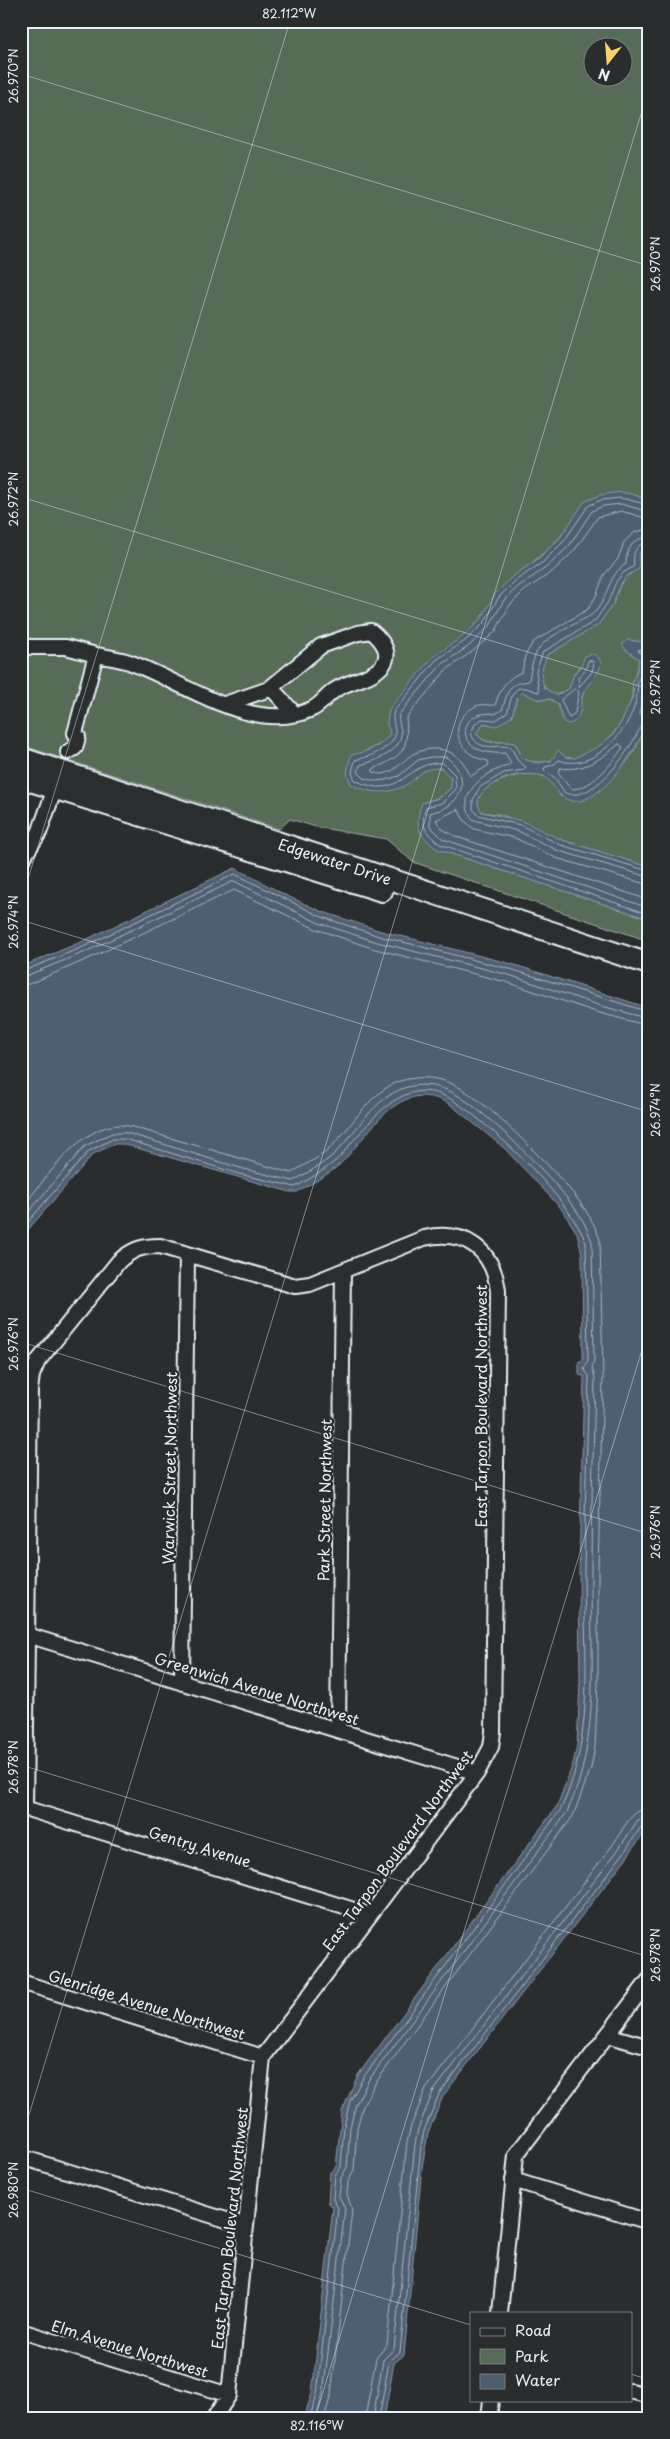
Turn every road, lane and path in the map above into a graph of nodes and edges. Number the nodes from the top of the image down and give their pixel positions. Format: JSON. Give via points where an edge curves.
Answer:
{"nodes":[{"id":1,"x":21,"y":647,"type":"edge"},
{"id":2,"x":96,"y":655,"type":"junction"},
{"id":3,"x":271,"y":688,"type":"junction"},
{"id":4,"x":225,"y":704,"type":"junction"},
{"id":5,"x":295,"y":714,"type":"junction"},
{"id":6,"x":21,"y":758,"type":"edge"},
{"id":7,"x":21,"y":778,"type":"edge"},
{"id":8,"x":58,"y":780,"type":"junction"},
{"id":9,"x":21,"y":861,"type":"edge"},
{"id":10,"x":649,"y":964,"type":"edge"},
{"id":11,"x":649,"y":975,"type":"edge"},
{"id":12,"x":187,"y":1254,"type":"junction"},
{"id":13,"x":343,"y":1271,"type":"junction"},
{"id":14,"x":27,"y":1635,"type":"junction"},
{"id":15,"x":182,"y":1682,"type":"junction"},
{"id":16,"x":338,"y":1730,"type":"junction"},
{"id":17,"x":477,"y":1773,"type":"junction"},
{"id":18,"x":23,"y":1808,"type":"edge"},
{"id":19,"x":370,"y":1915,"type":"junction"},
{"id":20,"x":649,"y":1980,"type":"edge"},
{"id":21,"x":21,"y":1982,"type":"edge"},
{"id":22,"x":607,"y":2035,"type":"junction"},
{"id":23,"x":649,"y":2047,"type":"edge"},
{"id":24,"x":263,"y":2056,"type":"junction"},
{"id":25,"x":21,"y":2157,"type":"edge"},
{"id":26,"x":513,"y":2180,"type":"junction"},
{"id":27,"x":649,"y":2222,"type":"edge"},
{"id":28,"x":246,"y":2226,"type":"junction"},
{"id":29,"x":500,"y":2312,"type":"edge"},
{"id":30,"x":21,"y":2331,"type":"edge"},
{"id":31,"x":632,"y":2391,"type":"edge"},
{"id":32,"x":229,"y":2395,"type":"junction"},
{"id":33,"x":649,"y":2396,"type":"edge"},
{"id":34,"x":491,"y":2402,"type":"edge"},
{"id":35,"x":214,"y":2418,"type":"edge"},
{"id":36,"x":489,"y":2418,"type":"edge"}],
"edges":[{"from":1,"to":2,"type":"street","via":[[66,647]]},
{"from":2,"to":4,"type":"street","via":[[129,662]]},
{"from":2,"to":8,"type":"street","via":[[75,733],[78,737],[75,748],[68,752]]},
{"from":3,"to":4,"type":"street"},
{"from":3,"to":5,"type":"street"},
{"from":3,"to":5,"type":"street","via":[[321,646],[371,631],[383,640],[386,652],[384,665],[367,678],[336,689],[313,709]]},
{"from":4,"to":5,"type":"street","via":[[256,715]]},
{"from":6,"to":8,"type":"street","name":"Edgewater Drive"},
{"from":7,"to":8,"type":"street","name":"Edgewater Drive"},
{"from":8,"to":9,"type":"street","via":[[39,833]]},
{"from":8,"to":10,"type":"street","name":"Edgewater Drive"},
{"from":8,"to":11,"type":"street","name":"Edgewater Drive"},
{"from":12,"to":13,"type":"street","name":"East Tarpon Boulevard Northwest","via":[[295,1286],[310,1284]]},
{"from":12,"to":14,"type":"street","name":"East Tarpon Boulevard Northwest","via":[[160,1246],[131,1250],[119,1260],[45,1353],[32,1375]]},
{"from":12,"to":15,"type":"street","name":"Warwick Street Northwest"},
{"from":13,"to":16,"type":"street","name":"Park Street Northwest"},
{"from":13,"to":17,"type":"street","name":"East Tarpon Boulevard Northwest","via":[[438,1235],[468,1241],[490,1262],[496,1276],[493,1732],[488,1754]]},
{"from":14,"to":15,"type":"street","name":"Greenwich Avenue Northwest"},
{"from":14,"to":18,"type":"street","name":"East Tarpon Boulevard Northwest"},
{"from":15,"to":16,"type":"street","name":"Greenwich Avenue Northwest"},
{"from":16,"to":17,"type":"street","name":"Greenwich Avenue Northwest"},
{"from":17,"to":19,"type":"street","name":"East Tarpon Boulevard Northwest"},
{"from":18,"to":19,"type":"street","name":"Gentry Avenue"},
{"from":19,"to":24,"type":"street","name":"East Tarpon Boulevard Northwest"},
{"from":20,"to":22,"type":"street"},
{"from":21,"to":24,"type":"street","name":"Glenridge Avenue Northwest"},
{"from":22,"to":23,"type":"street"},
{"from":22,"to":26,"type":"street","via":[[516,2155]]},
{"from":24,"to":28,"type":"street","name":"East Tarpon Boulevard Northwest"},
{"from":25,"to":28,"type":"street"},
{"from":26,"to":27,"type":"street"},
{"from":26,"to":29,"type":"street"},
{"from":28,"to":32,"type":"street","name":"East Tarpon Boulevard Northwest"},
{"from":30,"to":32,"type":"street","name":"Elm Avenue Northwest"},
{"from":31,"to":33,"type":"street"},
{"from":32,"to":35,"type":"street","name":"East Tarpon Boulevard Northwest"},
{"from":34,"to":36,"type":"street"}]}
